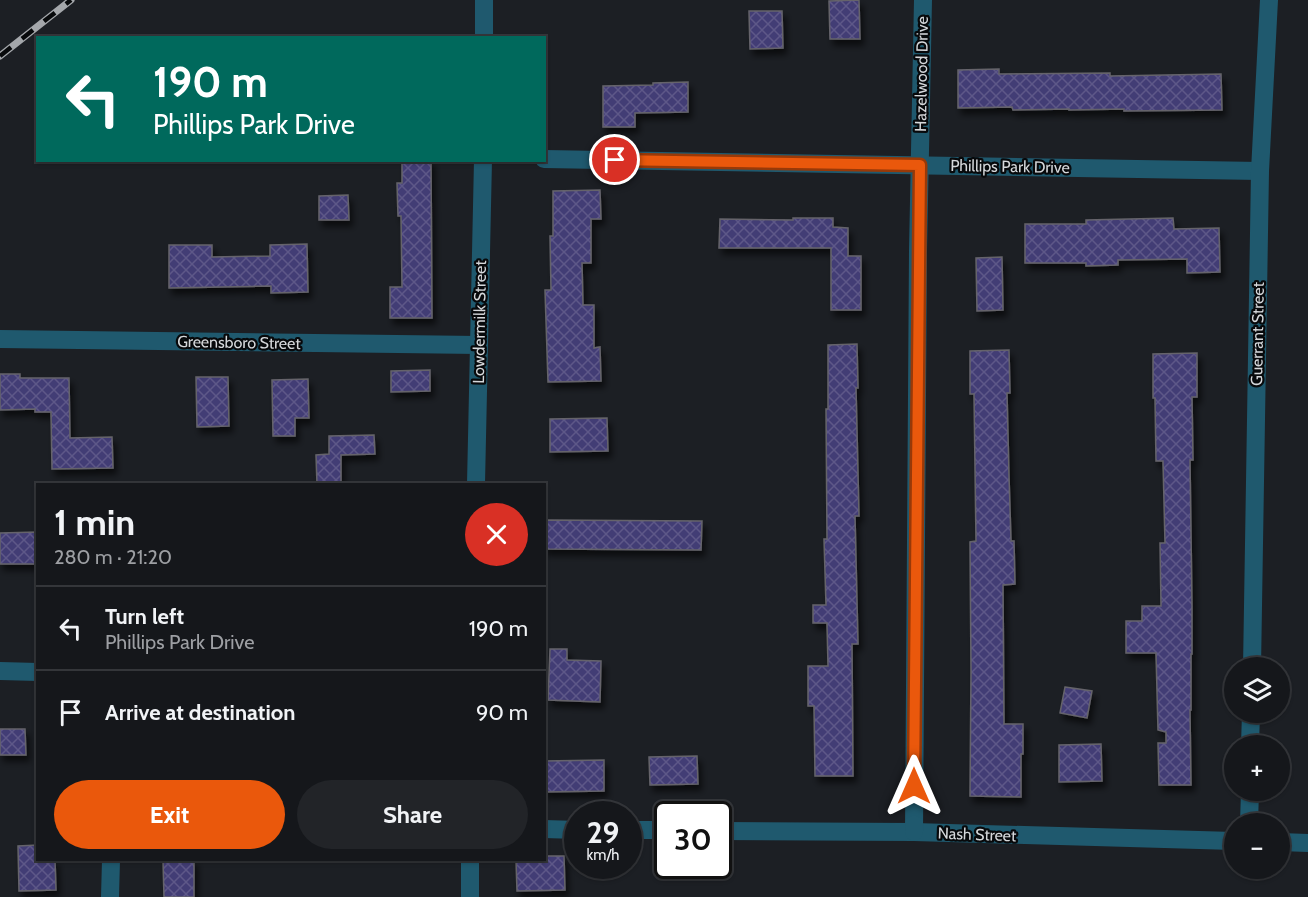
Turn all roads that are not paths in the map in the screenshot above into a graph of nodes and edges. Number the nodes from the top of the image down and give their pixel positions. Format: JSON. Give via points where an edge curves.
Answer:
{"nodes":[{"id":1,"x":484,"y":0,"type":"edge"},
{"id":2,"x":922,"y":0,"type":"edge"},
{"id":3,"x":1269,"y":0,"type":"edge"},
{"id":4,"x":484,"y":36,"type":"edge"},
{"id":5,"x":546,"y":159,"type":"edge"},
{"id":6,"x":483,"y":162,"type":"edge"},
{"id":7,"x":920,"y":165,"type":"junction"},
{"id":8,"x":1260,"y":171,"type":"junction"},
{"id":9,"x":0,"y":339,"type":"edge"},
{"id":10,"x":479,"y":345,"type":"junction"},
{"id":11,"x":476,"y":483,"type":"edge"},
{"id":12,"x":1252,"y":657,"type":"edge"},
{"id":13,"x":0,"y":671,"type":"edge"},
{"id":14,"x":36,"y":672,"type":"edge"},
{"id":15,"x":546,"y":830,"type":"edge"},
{"id":16,"x":564,"y":830,"type":"edge"},
{"id":17,"x":732,"y":831,"type":"edge"},
{"id":18,"x":914,"y":832,"type":"junction"},
{"id":19,"x":1224,"y":841,"type":"edge"},
{"id":20,"x":1290,"y":842,"type":"edge"},
{"id":21,"x":1308,"y":843,"type":"edge"},
{"id":22,"x":111,"y":861,"type":"edge"},
{"id":23,"x":470,"y":861,"type":"edge"},
{"id":24,"x":110,"y":897,"type":"edge"},
{"id":25,"x":470,"y":897,"type":"edge"}],
"edges":[{"from":1,"to":4,"type":"street"},
{"from":2,"to":7,"type":"street","name":"Hazelwood Drive"},
{"from":3,"to":8,"type":"street","name":"Guerrant Street"},
{"from":5,"to":7,"type":"street","name":"Phillips Park Drive"},
{"from":6,"to":10,"type":"street","name":"Lowdermilk Street"},
{"from":7,"to":8,"type":"street","name":"Phillips Park Drive"},
{"from":7,"to":18,"type":"street","name":"Hazelwood Drive"},
{"from":8,"to":12,"type":"street","name":"Guerrant Street"},
{"from":9,"to":10,"type":"street","name":"Greensboro Street"},
{"from":10,"to":11,"type":"street","name":"Lowdermilk Street"},
{"from":13,"to":14,"type":"street"},
{"from":15,"to":16,"type":"street"},
{"from":17,"to":18,"type":"street","name":"Nash Street"},
{"from":18,"to":19,"type":"street","name":"Nash Street"},
{"from":20,"to":21,"type":"street"},
{"from":22,"to":24,"type":"street"},
{"from":23,"to":25,"type":"street"}]}
